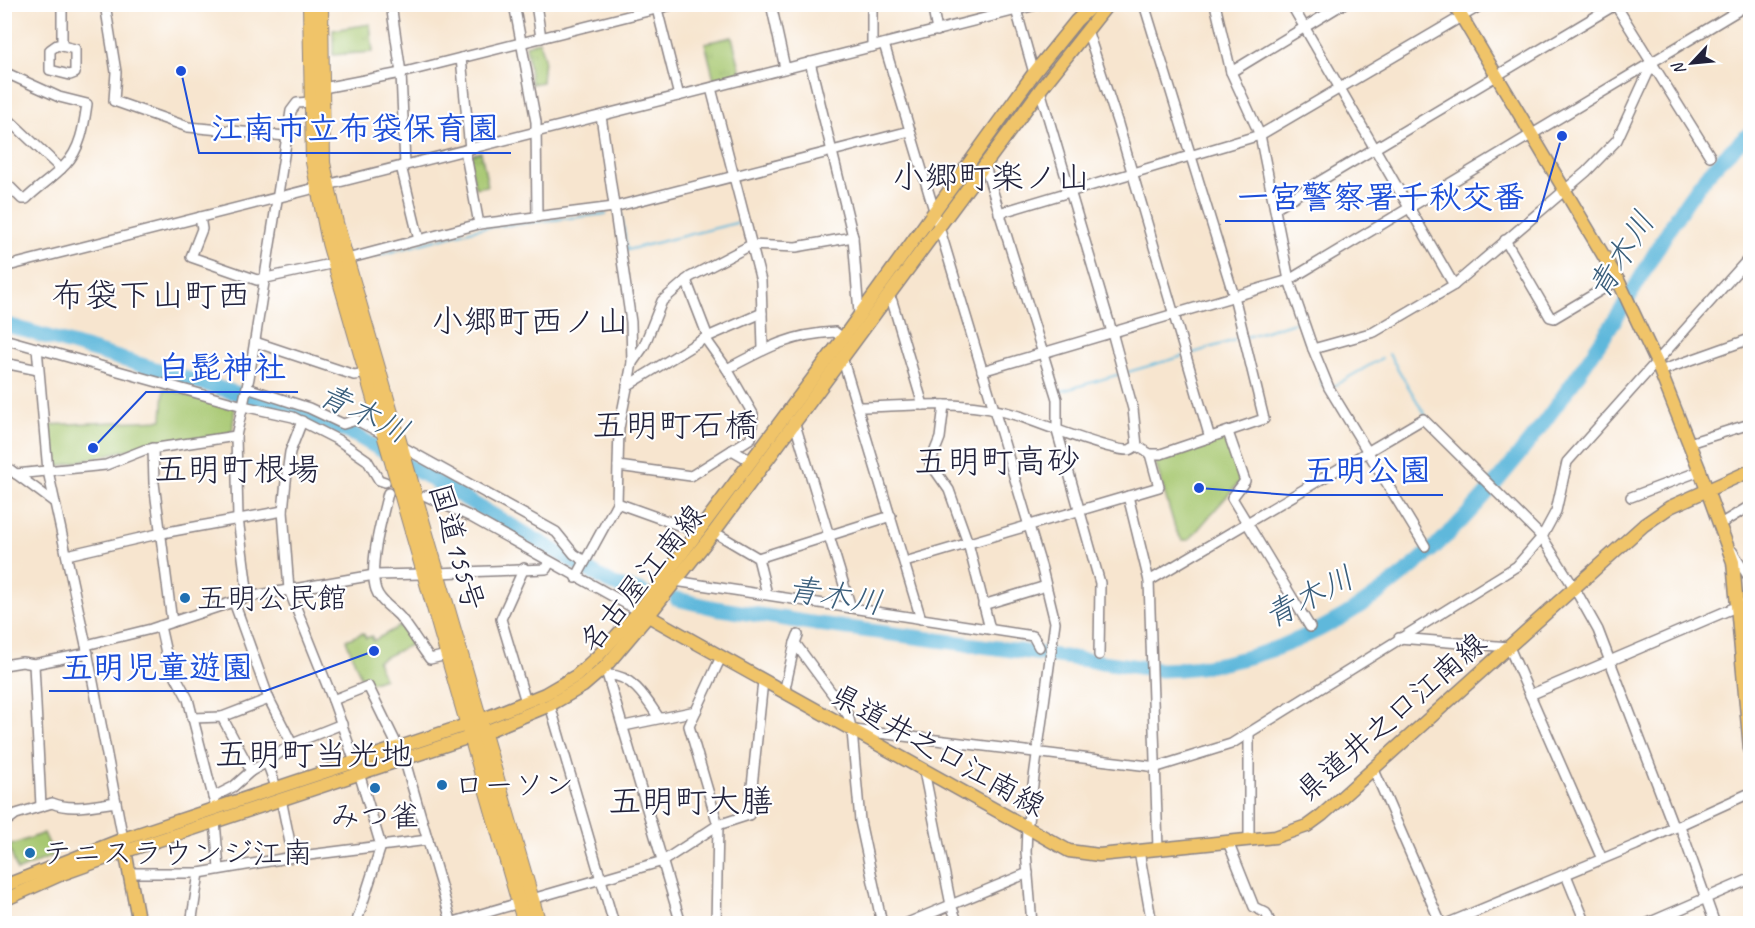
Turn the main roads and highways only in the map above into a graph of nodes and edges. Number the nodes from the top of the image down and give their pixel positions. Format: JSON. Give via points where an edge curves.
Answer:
{"nodes":[{"id":1,"x":310,"y":4,"type":"edge"},
{"id":2,"x":321,"y":4,"type":"edge"},
{"id":3,"x":1094,"y":4,"type":"edge"},
{"id":4,"x":1108,"y":4,"type":"edge"},
{"id":5,"x":1454,"y":4,"type":"edge"},
{"id":6,"x":322,"y":186,"type":"junction"},
{"id":7,"x":341,"y":261,"type":"junction"},
{"id":8,"x":393,"y":442,"type":"junction"},
{"id":9,"x":1750,"y":471,"type":"edge"},
{"id":10,"x":1707,"y":490,"type":"junction"},
{"id":11,"x":430,"y":573,"type":"junction"},
{"id":12,"x":1745,"y":603,"type":"edge"},
{"id":13,"x":644,"y":614,"type":"junction"},
{"id":14,"x":1747,"y":670,"type":"edge"},
{"id":15,"x":477,"y":728,"type":"junction"},
{"id":16,"x":1750,"y":748,"type":"edge"},
{"id":17,"x":279,"y":793,"type":"junction"},
{"id":18,"x":124,"y":845,"type":"junction"},
{"id":19,"x":4,"y":886,"type":"edge"},
{"id":20,"x":4,"y":900,"type":"edge"},
{"id":21,"x":525,"y":901,"type":"junction"},
{"id":22,"x":139,"y":924,"type":"edge"},
{"id":23,"x":525,"y":924,"type":"edge"},
{"id":24,"x":539,"y":924,"type":"edge"}],
"edges":[{"from":1,"to":6,"type":"highway","name":"国道155号","via":[[310,102]]},
{"from":2,"to":6,"type":"highway","name":"国道155号"},
{"from":3,"to":13,"type":"main road","name":"名古屋江南線","via":[[1034,73],[698,532]]},
{"from":4,"to":13,"type":"main road","name":"名古屋江南線","via":[[1040,90],[714,532]]},
{"from":5,"to":10,"type":"main road","via":[[1619,284],[1658,366]]},
{"from":6,"to":7,"type":"highway","name":"国道155号"},
{"from":7,"to":8,"type":"highway","name":"国道155号"},
{"from":7,"to":8,"type":"highway","name":"国道155号","via":[[367,373]]},
{"from":8,"to":11,"type":"highway","name":"国道155号","via":[[396,471]]},
{"from":8,"to":11,"type":"highway","name":"国道155号","via":[[409,477]]},
{"from":9,"to":10,"type":"main road","name":"県道井之口江南線"},
{"from":10,"to":12,"type":"main road"},
{"from":10,"to":13,"type":"main road","name":"県道井之口江南線","via":[[1657,515],[1307,826],[1275,837],[1250,840],[1086,855],[1069,851]]},
{"from":11,"to":15,"type":"highway","name":"国道155号","via":[[463,668]]},
{"from":11,"to":15,"type":"highway","name":"国道155号","via":[[447,655]]},
{"from":12,"to":14,"type":"main road"},
{"from":13,"to":15,"type":"main road","name":"名古屋江南線","via":[[576,676]]},
{"from":13,"to":15,"type":"main road","name":"名古屋江南線","via":[[607,671],[550,705]]},
{"from":14,"to":16,"type":"main road"},
{"from":15,"to":17,"type":"main road","name":"名古屋江南線"},
{"from":15,"to":21,"type":"highway","name":"国道155号"},
{"from":17,"to":18,"type":"main road","name":"名古屋江南線","via":[[214,821]]},
{"from":17,"to":18,"type":"main road","name":"名古屋江南線","via":[[214,802]]},
{"from":18,"to":19,"type":"main road","name":"名古屋江南線"},
{"from":18,"to":20,"type":"main road","name":"名古屋江南線"},
{"from":18,"to":22,"type":"main road"},
{"from":21,"to":23,"type":"highway","name":"国道155号"},
{"from":21,"to":24,"type":"highway","name":"国道155号"}]}
